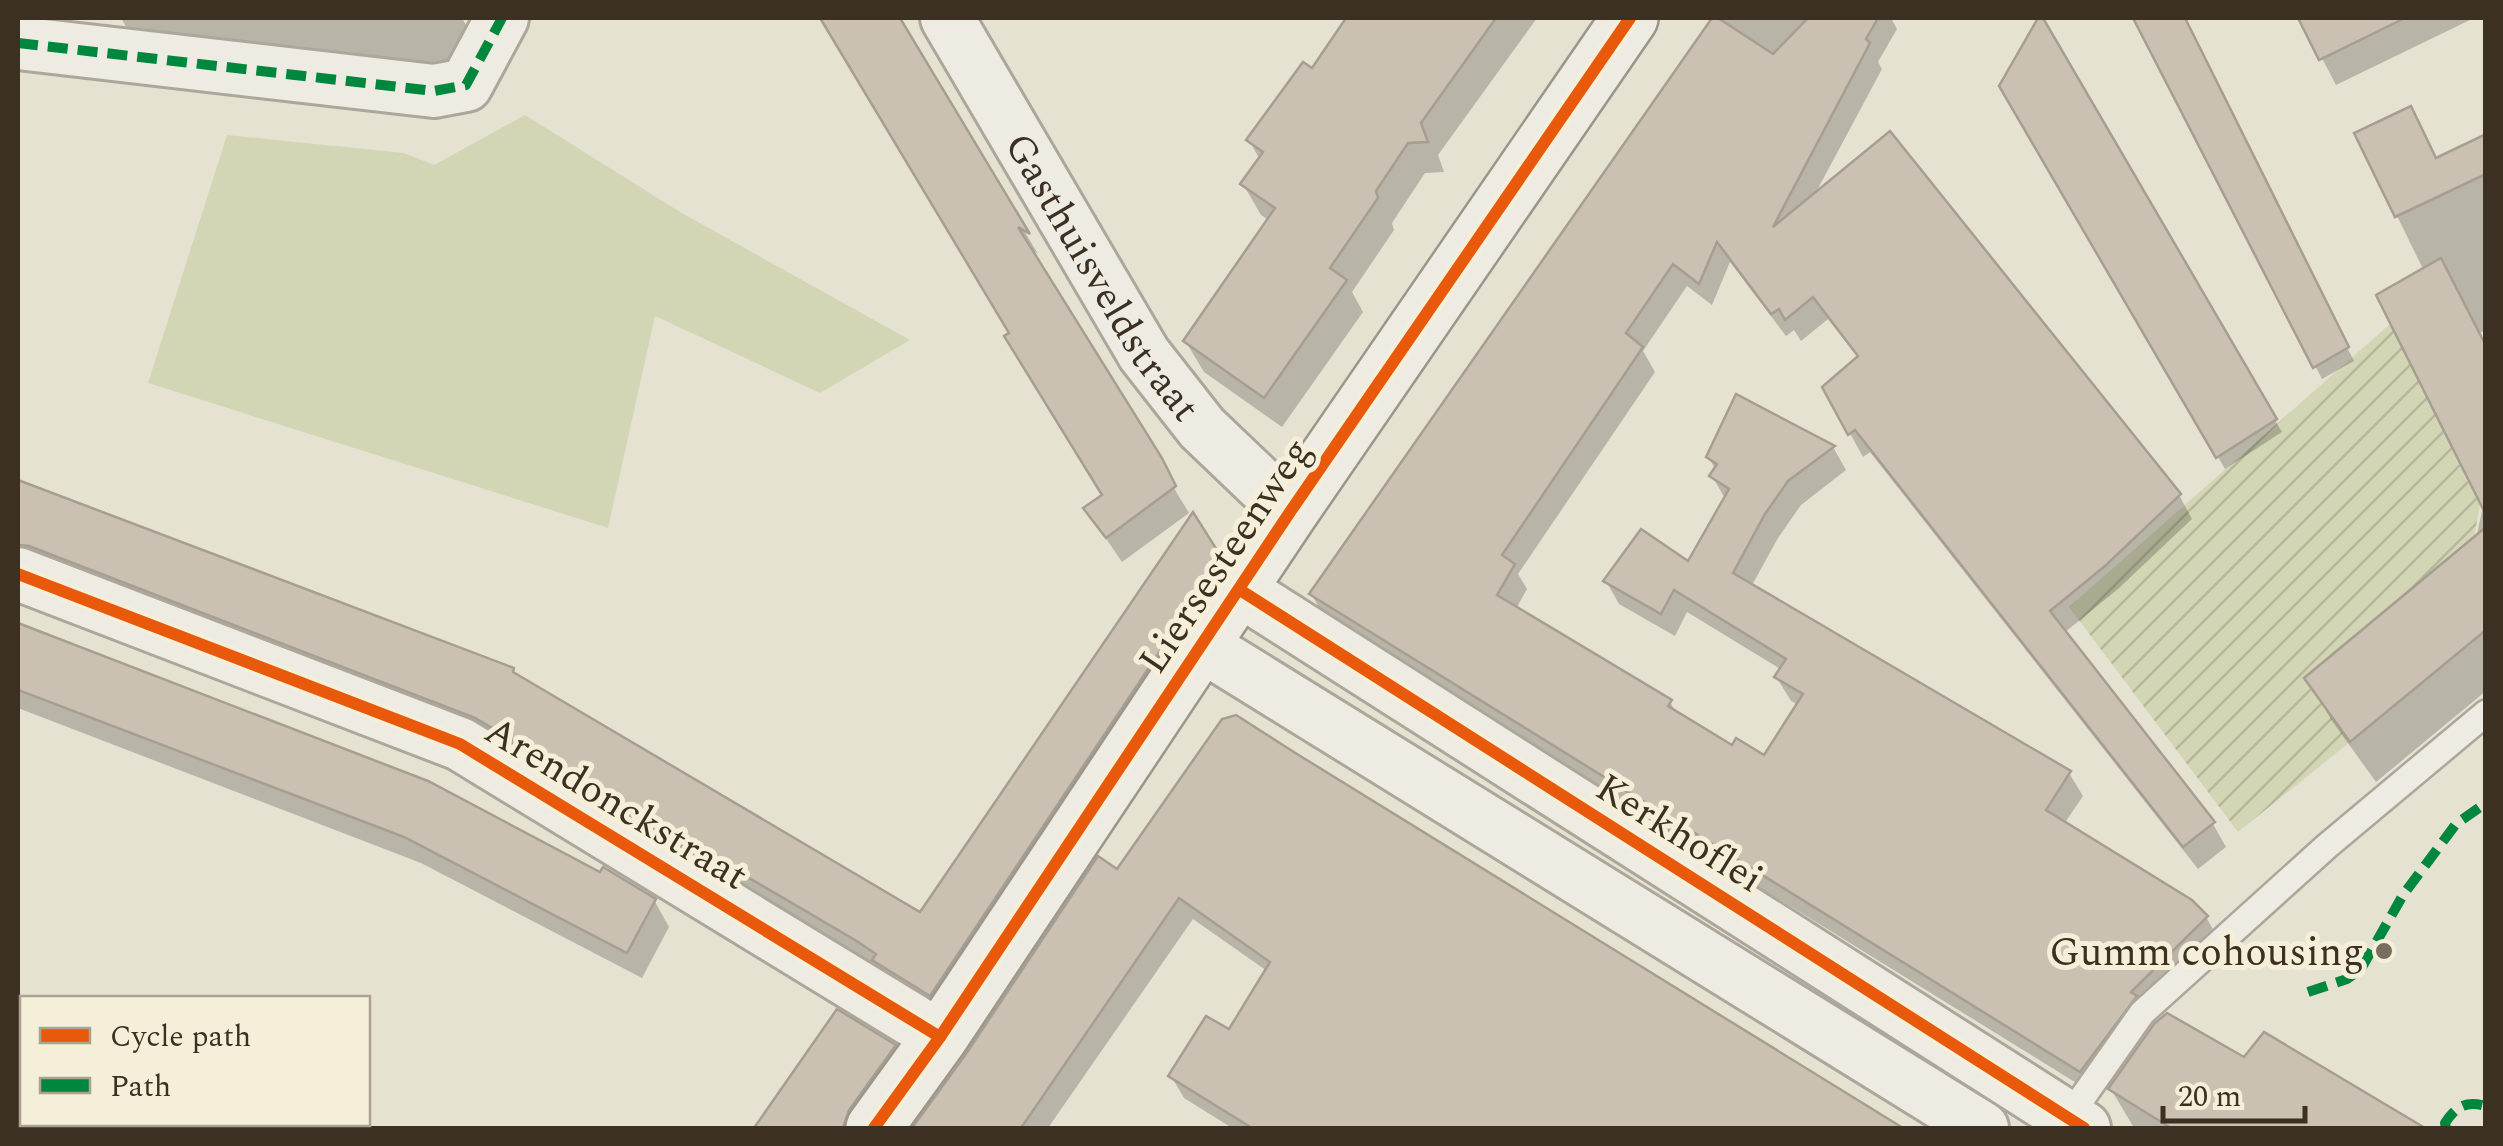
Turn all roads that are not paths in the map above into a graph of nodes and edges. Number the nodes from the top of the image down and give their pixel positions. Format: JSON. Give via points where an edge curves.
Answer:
{"nodes":[{"id":1,"x":502,"y":18,"type":"edge"},
{"id":2,"x":946,"y":18,"type":"edge"},
{"id":3,"x":1630,"y":18,"type":"edge"},
{"id":4,"x":18,"y":43,"type":"edge"},
{"id":5,"x":1290,"y":512,"type":"junction"},
{"id":6,"x":18,"y":574,"type":"edge"},
{"id":7,"x":1240,"y":590,"type":"junction"},
{"id":8,"x":1203,"y":646,"type":"junction"},
{"id":9,"x":2486,"y":713,"type":"edge"},
{"id":10,"x":940,"y":1037,"type":"junction"},
{"id":11,"x":2076,"y":1123,"type":"edge"},
{"id":12,"x":874,"y":1128,"type":"edge"},
{"id":13,"x":1982,"y":1128,"type":"edge"}],
"edges":[{"from":1,"to":4,"type":"street","via":[[466,85],[434,92]]},
{"from":2,"to":5,"type":"street","name":"Gasthuisveldstraat","via":[[1144,354],[1202,428]]},
{"from":3,"to":5,"type":"main road","name":"Liersesteenweg"},
{"from":5,"to":7,"type":"main road","name":"Liersesteenweg"},
{"from":6,"to":10,"type":"street","name":"Arendonckstraat","via":[[460,744]]},
{"from":7,"to":8,"type":"main road","name":"Liersesteenweg"},
{"from":7,"to":11,"type":"street","name":"Kerkhoflei"},
{"from":8,"to":10,"type":"main road","name":"Liersesteenweg"},
{"from":8,"to":13,"type":"street"},
{"from":9,"to":11,"type":"lane","via":[[2142,1012]]},
{"from":10,"to":12,"type":"main road","name":"Liersesteenweg"}]}
